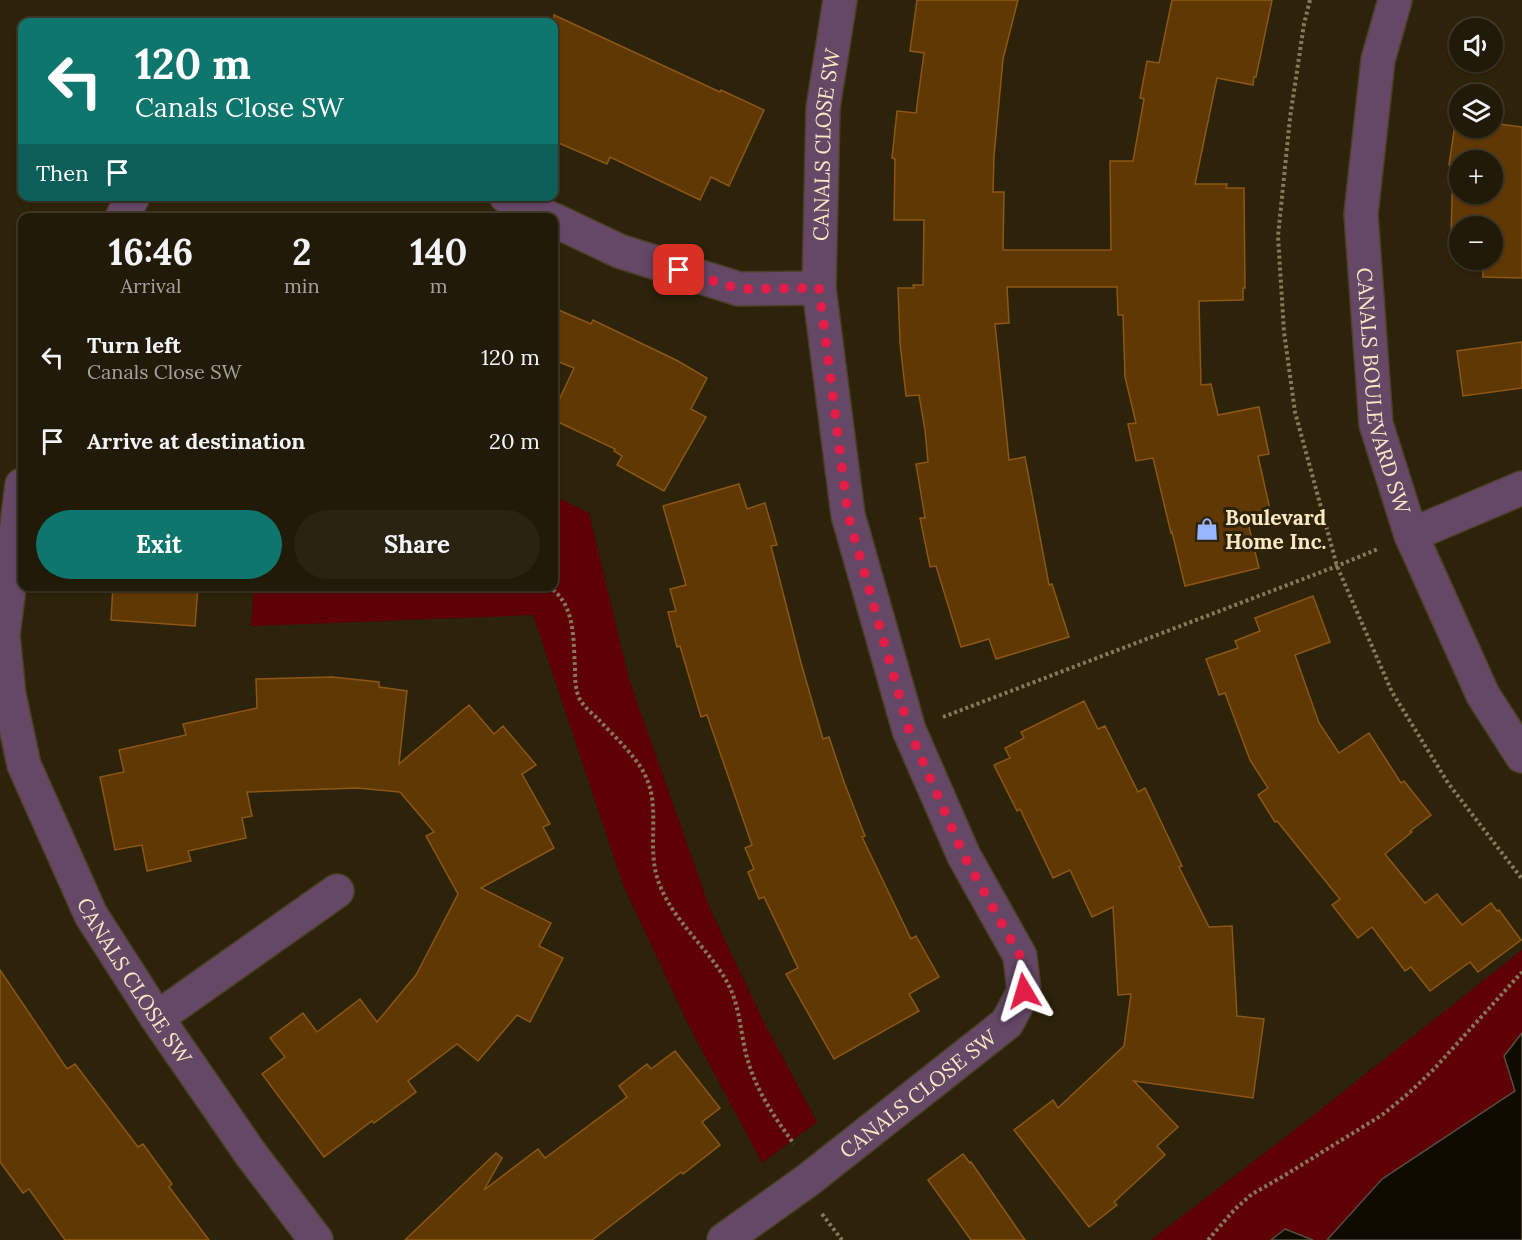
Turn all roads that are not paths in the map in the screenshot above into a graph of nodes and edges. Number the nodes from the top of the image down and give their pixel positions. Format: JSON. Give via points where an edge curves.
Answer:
{"nodes":[{"id":1,"x":840,"y":0,"type":"edge"},
{"id":2,"x":1395,"y":0,"type":"edge"},
{"id":3,"x":516,"y":201,"type":"edge"},
{"id":4,"x":539,"y":213,"type":"edge"},
{"id":5,"x":558,"y":222,"type":"edge"},
{"id":6,"x":819,"y":288,"type":"junction"},
{"id":7,"x":1522,"y":488,"type":"edge"},
{"id":8,"x":18,"y":517,"type":"edge"},
{"id":9,"x":1411,"y":535,"type":"junction"},
{"id":10,"x":4,"y":695,"type":"edge"},
{"id":11,"x":1522,"y":756,"type":"edge"},
{"id":12,"x":338,"y":891,"type":"dead end"},
{"id":13,"x":157,"y":1018,"type":"junction"},
{"id":14,"x":316,"y":1240,"type":"edge"},
{"id":15,"x":724,"y":1240,"type":"edge"}],
"edges":[{"from":1,"to":6,"type":"street","name":"CANALS CLOSE SW","via":[[823,108]]},
{"from":2,"to":9,"type":"street","name":"CANALS BOULEVARD SW","via":[[1378,60],[1361,214],[1376,424]]},
{"from":3,"to":4,"type":"street"},
{"from":5,"to":6,"type":"street","via":[[619,251],[739,289]]},
{"from":6,"to":15,"type":"street","name":"CANALS CLOSE SW","via":[[848,515],[909,730],[964,856],[1020,956],[1024,991],[1007,1023],[808,1180]]},
{"from":7,"to":9,"type":"street"},
{"from":8,"to":10,"type":"street","name":"CANALS CLOSE SW","via":[[3,635]]},
{"from":9,"to":11,"type":"street","name":"CANALS BOULEVARD SW","via":[[1483,695]]},
{"from":10,"to":13,"type":"street","name":"CANALS CLOSE SW","via":[[24,765],[91,915]]},
{"from":12,"to":13,"type":"street"},
{"from":13,"to":14,"type":"street","name":"CANALS CLOSE SW"}]}
